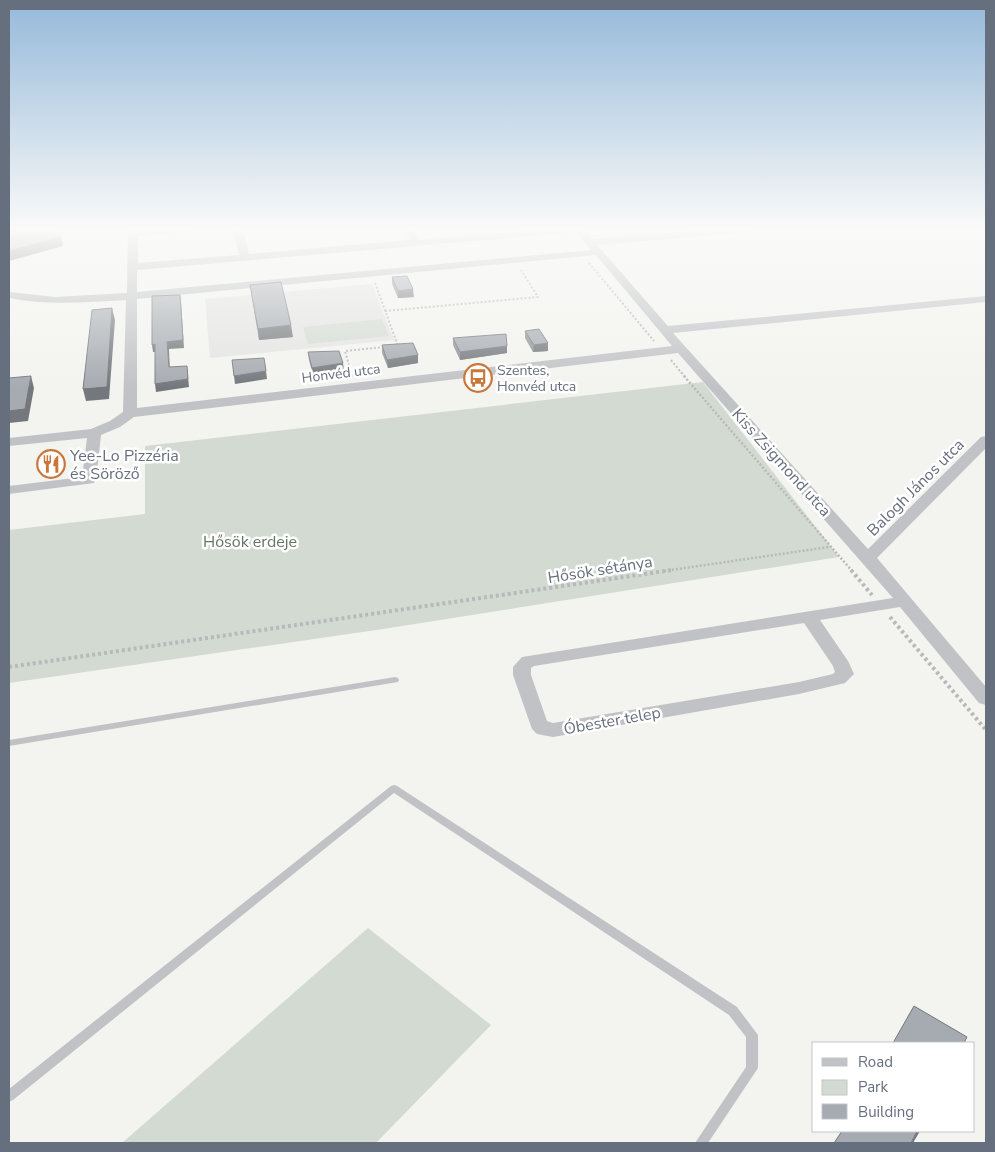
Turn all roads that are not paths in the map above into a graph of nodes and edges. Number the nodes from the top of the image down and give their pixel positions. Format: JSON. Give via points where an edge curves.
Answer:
{"nodes":[{"id":1,"x":132,"y":281,"type":"edge"},
{"id":2,"x":291,"y":281,"type":"edge"},
{"id":3,"x":624,"y":281,"type":"edge"},
{"id":4,"x":9,"y":295,"type":"edge"},
{"id":5,"x":133,"y":296,"type":"junction"},
{"id":6,"x":986,"y":299,"type":"edge"},
{"id":7,"x":666,"y":330,"type":"junction"},
{"id":8,"x":681,"y":348,"type":"junction"},
{"id":9,"x":130,"y":413,"type":"junction"},
{"id":10,"x":94,"y":433,"type":"junction"},
{"id":11,"x":986,"y":440,"type":"edge"},
{"id":12,"x":9,"y":442,"type":"edge"},
{"id":13,"x":9,"y":490,"type":"edge"},
{"id":14,"x":868,"y":558,"type":"junction"},
{"id":15,"x":904,"y":602,"type":"junction"},
{"id":16,"x":808,"y":616,"type":"junction"},
{"id":17,"x":395,"y":680,"type":"dead end"},
{"id":18,"x":986,"y":699,"type":"edge"},
{"id":19,"x":9,"y":743,"type":"edge"},
{"id":20,"x":9,"y":1096,"type":"edge"},
{"id":21,"x":701,"y":1143,"type":"edge"}],
"edges":[{"from":1,"to":5,"type":"street"},
{"from":2,"to":5,"type":"street"},
{"from":3,"to":7,"type":"street","name":"Kiss Zsigmond utca"},
{"from":4,"to":5,"type":"street","via":[[72,300]]},
{"from":5,"to":9,"type":"street"},
{"from":6,"to":7,"type":"street"},
{"from":7,"to":8,"type":"street","name":"Kiss Zsigmond utca"},
{"from":8,"to":9,"type":"street","name":"Honvéd utca"},
{"from":8,"to":14,"type":"street","name":"Kiss Zsigmond utca"},
{"from":9,"to":10,"type":"street","name":"Honvéd utca"},
{"from":10,"to":12,"type":"street","name":"Honvéd utca"},
{"from":10,"to":13,"type":"street","via":[[89,480]]},
{"from":11,"to":14,"type":"street","name":"Balogh János utca"},
{"from":14,"to":15,"type":"street","name":"Kiss Zsigmond utca"},
{"from":15,"to":16,"type":"street","name":"Óbester telep"},
{"from":15,"to":18,"type":"street","name":"Kiss Zsigmond utca"},
{"from":16,"to":16,"type":"street","name":"Óbester telep","via":[[842,665],[844,674],[839,679],[553,730],[544,729],[539,724],[522,675],[522,667],[528,661]]},
{"from":17,"to":19,"type":"lane"},
{"from":20,"to":21,"type":"lane","via":[[394,788],[733,1011],[752,1034],[752,1068]]}]}
